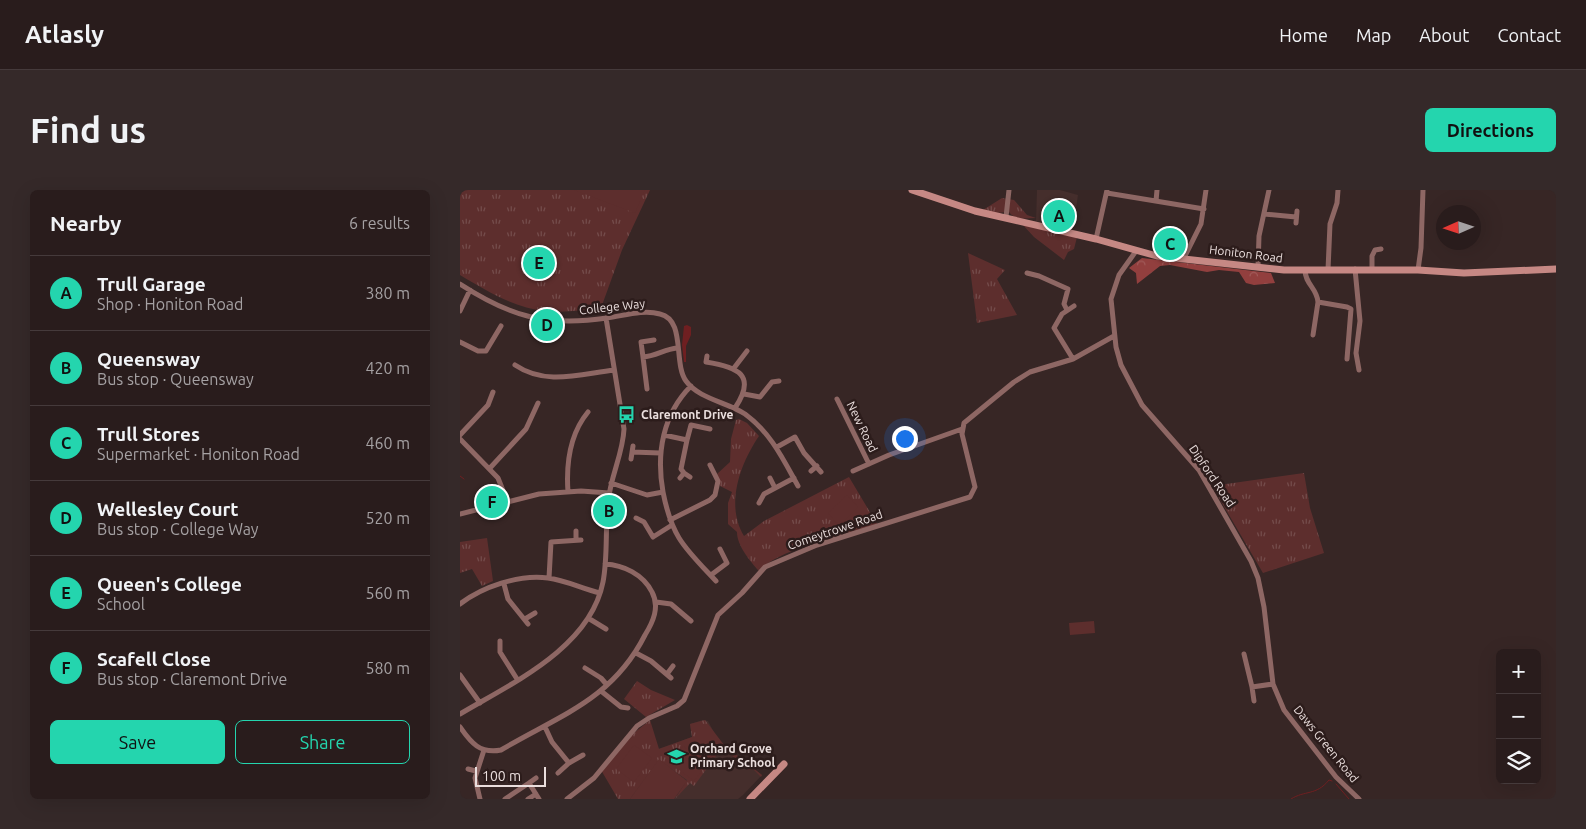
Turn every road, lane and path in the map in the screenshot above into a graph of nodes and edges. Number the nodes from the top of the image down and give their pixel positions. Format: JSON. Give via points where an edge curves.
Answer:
{"nodes":[{"id":1,"x":912,"y":190,"type":"edge"},
{"id":2,"x":1009,"y":190,"type":"edge"},
{"id":3,"x":1157,"y":190,"type":"edge"},
{"id":4,"x":1206,"y":190,"type":"edge"},
{"id":5,"x":1269,"y":190,"type":"edge"},
{"id":6,"x":1338,"y":190,"type":"edge"},
{"id":7,"x":1422,"y":190,"type":"edge"},
{"id":8,"x":1107,"y":191,"type":"edge"},
{"id":9,"x":1156,"y":201,"type":"junction"},
{"id":10,"x":1204,"y":209,"type":"junction"},
{"id":11,"x":1264,"y":214,"type":"junction"},
{"id":12,"x":1006,"y":217,"type":"junction"},
{"id":13,"x":1296,"y":217,"type":"dead end"},
{"id":14,"x":1096,"y":239,"type":"junction"},
{"id":15,"x":1379,"y":247,"type":"dead end"},
{"id":16,"x":1136,"y":251,"type":"junction"},
{"id":17,"x":1184,"y":258,"type":"junction"},
{"id":18,"x":1258,"y":267,"type":"junction"},
{"id":19,"x":1355,"y":269,"type":"junction"},
{"id":20,"x":1372,"y":269,"type":"junction"},
{"id":21,"x":1556,"y":269,"type":"edge"},
{"id":22,"x":1305,"y":270,"type":"junction"},
{"id":23,"x":1328,"y":270,"type":"junction"},
{"id":24,"x":1418,"y":270,"type":"junction"},
{"id":25,"x":1027,"y":273,"type":"dead end"},
{"id":26,"x":460,"y":284,"type":"edge"},
{"id":27,"x":470,"y":290,"type":"junction"},
{"id":28,"x":1318,"y":302,"type":"junction"},
{"id":29,"x":1074,"y":306,"type":"dead end"},
{"id":30,"x":1067,"y":310,"type":"junction"},
{"id":31,"x":460,"y":312,"type":"edge"},
{"id":32,"x":606,"y":318,"type":"junction"},
{"id":33,"x":501,"y":326,"type":"dead end"},
{"id":34,"x":498,"y":332,"type":"junction"},
{"id":35,"x":1314,"y":335,"type":"dead end"},
{"id":36,"x":504,"y":336,"type":"dead end"},
{"id":37,"x":1114,"y":336,"type":"junction"},
{"id":38,"x":654,"y":340,"type":"dead end"},
{"id":39,"x":460,"y":342,"type":"edge"},
{"id":40,"x":677,"y":348,"type":"junction"},
{"id":41,"x":746,"y":351,"type":"dead end"},
{"id":42,"x":643,"y":357,"type":"junction"},
{"id":43,"x":1073,"y":359,"type":"junction"},
{"id":44,"x":1347,"y":359,"type":"dead end"},
{"id":45,"x":515,"y":365,"type":"dead end"},
{"id":46,"x":1351,"y":366,"type":"dead end"},
{"id":47,"x":705,"y":368,"type":"dead end"},
{"id":48,"x":734,"y":368,"type":"junction"},
{"id":49,"x":614,"y":370,"type":"junction"},
{"id":50,"x":779,"y":381,"type":"dead end"},
{"id":51,"x":691,"y":386,"type":"junction"},
{"id":52,"x":647,"y":389,"type":"dead end"},
{"id":53,"x":493,"y":392,"type":"dead end"},
{"id":54,"x":744,"y":394,"type":"junction"},
{"id":55,"x":837,"y":399,"type":"dead end"},
{"id":56,"x":530,"y":408,"type":"dead end"},
{"id":57,"x":735,"y":408,"type":"junction"},
{"id":58,"x":588,"y":412,"type":"dead end"},
{"id":59,"x":710,"y":429,"type":"dead end"},
{"id":60,"x":962,"y":429,"type":"junction"},
{"id":61,"x":460,"y":435,"type":"edge"},
{"id":62,"x":664,"y":435,"type":"junction"},
{"id":63,"x":460,"y":439,"type":"edge"},
{"id":64,"x":687,"y":440,"type":"junction"},
{"id":65,"x":777,"y":447,"type":"junction"},
{"id":66,"x":660,"y":453,"type":"junction"},
{"id":67,"x":631,"y":459,"type":"dead end"},
{"id":68,"x":869,"y":464,"type":"junction"},
{"id":69,"x":710,"y":466,"type":"dead end"},
{"id":70,"x":817,"y":466,"type":"junction"},
{"id":71,"x":490,"y":468,"type":"junction"},
{"id":72,"x":811,"y":471,"type":"dead end"},
{"id":73,"x":853,"y":471,"type":"dead end"},
{"id":74,"x":822,"y":472,"type":"dead end"},
{"id":75,"x":690,"y":477,"type":"dead end"},
{"id":76,"x":770,"y":478,"type":"dead end"},
{"id":77,"x":794,"y":478,"type":"junction"},
{"id":78,"x":611,"y":483,"type":"junction"},
{"id":79,"x":798,"y":486,"type":"dead end"},
{"id":80,"x":775,"y":488,"type":"junction"},
{"id":81,"x":568,"y":492,"type":"junction"},
{"id":82,"x":663,"y":492,"type":"junction"},
{"id":83,"x":609,"y":493,"type":"junction"},
{"id":84,"x":508,"y":503,"type":"junction"},
{"id":85,"x":759,"y":503,"type":"dead end"},
{"id":86,"x":460,"y":514,"type":"edge"},
{"id":87,"x":636,"y":518,"type":"dead end"},
{"id":88,"x":671,"y":522,"type":"junction"},
{"id":89,"x":576,"y":531,"type":"dead end"},
{"id":90,"x":720,"y":549,"type":"dead end"},
{"id":91,"x":604,"y":564,"type":"junction"},
{"id":92,"x":711,"y":575,"type":"junction"},
{"id":93,"x":549,"y":578,"type":"junction"},
{"id":94,"x":716,"y":580,"type":"dead end"},
{"id":95,"x":504,"y":584,"type":"junction"},
{"id":96,"x":600,"y":593,"type":"junction"},
{"id":97,"x":656,"y":602,"type":"junction"},
{"id":98,"x":460,"y":604,"type":"edge"},
{"id":99,"x":535,"y":613,"type":"dead end"},
{"id":100,"x":686,"y":616,"type":"junction"},
{"id":101,"x":588,"y":618,"type":"junction"},
{"id":102,"x":682,"y":621,"type":"dead end"},
{"id":103,"x":691,"y":621,"type":"dead end"},
{"id":104,"x":606,"y":629,"type":"dead end"},
{"id":105,"x":500,"y":641,"type":"dead end"},
{"id":106,"x":636,"y":653,"type":"junction"},
{"id":107,"x":1244,"y":654,"type":"dead end"},
{"id":108,"x":673,"y":666,"type":"dead end"},
{"id":109,"x":585,"y":668,"type":"dead end"},
{"id":110,"x":591,"y":672,"type":"junction"},
{"id":111,"x":460,"y":675,"type":"edge"},
{"id":112,"x":588,"y":678,"type":"dead end"},
{"id":113,"x":517,"y":679,"type":"junction"},
{"id":114,"x":1273,"y":684,"type":"junction"},
{"id":115,"x":607,"y":685,"type":"junction"},
{"id":116,"x":1252,"y":687,"type":"junction"},
{"id":117,"x":601,"y":690,"type":"junction"},
{"id":118,"x":1254,"y":700,"type":"dead end"},
{"id":119,"x":1279,"y":700,"type":"joint"},
{"id":120,"x":480,"y":703,"type":"junction"},
{"id":121,"x":628,"y":708,"type":"dead end"},
{"id":122,"x":460,"y":714,"type":"edge"},
{"id":123,"x":460,"y":727,"type":"edge"},
{"id":124,"x":546,"y":727,"type":"junction"},
{"id":125,"x":484,"y":750,"type":"junction"},
{"id":126,"x":583,"y":755,"type":"dead end"},
{"id":127,"x":569,"y":763,"type":"junction"},
{"id":128,"x":784,"y":764,"type":"dead end"},
{"id":129,"x":468,"y":769,"type":"dead end"},
{"id":130,"x":476,"y":771,"type":"junction"},
{"id":131,"x":558,"y":773,"type":"dead end"},
{"id":132,"x":536,"y":778,"type":"dead end"},
{"id":133,"x":529,"y":783,"type":"junction"},
{"id":134,"x":537,"y":796,"type":"edge"},
{"id":135,"x":480,"y":799,"type":"edge"},
{"id":136,"x":505,"y":799,"type":"edge"},
{"id":137,"x":528,"y":799,"type":"edge"},
{"id":138,"x":567,"y":799,"type":"edge"},
{"id":139,"x":750,"y":799,"type":"edge"},
{"id":140,"x":1359,"y":799,"type":"edge"}],
"edges":[{"from":1,"to":12,"type":"street","name":"Honiton Road","via":[[949,204]]},
{"from":2,"to":12,"type":"street"},
{"from":3,"to":9,"type":"street"},
{"from":4,"to":10,"type":"street"},
{"from":5,"to":11,"type":"street"},
{"from":6,"to":23,"type":"street","via":[[1330,224]]},
{"from":7,"to":24,"type":"street"},
{"from":8,"to":9,"type":"street"},
{"from":8,"to":14,"type":"street"},
{"from":9,"to":10,"type":"street"},
{"from":10,"to":17,"type":"street","via":[[1201,224]]},
{"from":11,"to":13,"type":"street"},
{"from":11,"to":18,"type":"street"},
{"from":12,"to":14,"type":"street","name":"Honiton Road"},
{"from":14,"to":16,"type":"street","name":"Honiton Road"},
{"from":15,"to":20,"type":"street","via":[[1372,256]]},
{"from":16,"to":17,"type":"street","name":"Honiton Road"},
{"from":16,"to":37,"type":"street","name":"Dipford Road","via":[[1119,275],[1113,292]]},
{"from":17,"to":18,"type":"street","name":"Honiton Road"},
{"from":18,"to":22,"type":"street","name":"Honiton Road"},
{"from":19,"to":20,"type":"street","name":"Honiton Road"},
{"from":19,"to":23,"type":"street","name":"Honiton Road"},
{"from":19,"to":46,"type":"street","via":[[1360,321],[1356,353],[1358,367]]},
{"from":20,"to":24,"type":"street","name":"Honiton Road"},
{"from":21,"to":24,"type":"street","name":"Honiton Road","via":[[1464,273]]},
{"from":22,"to":23,"type":"street","name":"Honiton Road"},
{"from":22,"to":28,"type":"street","via":[[1306,280],[1316,291]]},
{"from":25,"to":30,"type":"street","via":[[1069,287],[1064,304]]},
{"from":26,"to":27,"type":"street","name":"College Way"},
{"from":27,"to":31,"type":"street"},
{"from":27,"to":32,"type":"street","name":"College Way","via":[[523,316],[576,322]]},
{"from":28,"to":35,"type":"street"},
{"from":28,"to":44,"type":"street","via":[[1350,309]]},
{"from":29,"to":30,"type":"street"},
{"from":30,"to":43,"type":"street","via":[[1054,328]]},
{"from":32,"to":40,"type":"street","name":"College Way","via":[[648,313],[663,315],[669,318],[674,328]]},
{"from":32,"to":49,"type":"street"},
{"from":33,"to":34,"type":"street"},
{"from":34,"to":36,"type":"street"},
{"from":34,"to":39,"type":"street","via":[[486,351],[478,351]]},
{"from":37,"to":43,"type":"street"},
{"from":37,"to":114,"type":"street","name":"Dipford Road","via":[[1121,365],[1142,405],[1199,470],[1251,561],[1264,607]]},
{"from":38,"to":42,"type":"street","via":[[639,342]]},
{"from":40,"to":42,"type":"street"},
{"from":40,"to":51,"type":"street","name":"College Way","via":[[680,368]]},
{"from":41,"to":48,"type":"street"},
{"from":42,"to":52,"type":"street"},
{"from":43,"to":60,"type":"street","via":[[1030,372],[1014,382],[968,419]]},
{"from":45,"to":49,"type":"street","via":[[541,376],[556,378]]},
{"from":47,"to":48,"type":"street","via":[[707,359]]},
{"from":48,"to":54,"type":"street","via":[[744,381]]},
{"from":49,"to":78,"type":"street","via":[[624,429]]},
{"from":50,"to":54,"type":"street","via":[[771,380],[760,397]]},
{"from":51,"to":57,"type":"street"},
{"from":51,"to":62,"type":"street","via":[[674,406]]},
{"from":53,"to":61,"type":"street","via":[[482,412]]},
{"from":54,"to":57,"type":"street"},
{"from":55,"to":68,"type":"street","name":"New Road"},
{"from":56,"to":71,"type":"street","via":[[537,406],[526,429]]},
{"from":57,"to":65,"type":"street","via":[[763,430]]},
{"from":58,"to":81,"type":"street","via":[[582,415],[568,455]]},
{"from":59,"to":64,"type":"street","via":[[688,424]]},
{"from":60,"to":68,"type":"street","name":"New Road"},
{"from":60,"to":138,"type":"street","name":"Comeytrowe Road","via":[[974,480],[973,494],[966,499],[817,545],[765,567],[718,615],[684,700],[637,726],[594,778]]},
{"from":62,"to":64,"type":"street"},
{"from":62,"to":66,"type":"street"},
{"from":63,"to":71,"type":"street"},
{"from":64,"to":75,"type":"street","via":[[681,469],[682,475]]},
{"from":65,"to":70,"type":"street","via":[[793,434],[804,453]]},
{"from":65,"to":77,"type":"street"},
{"from":66,"to":67,"type":"street","via":[[632,449]]},
{"from":66,"to":82,"type":"street"},
{"from":68,"to":73,"type":"street","name":"New Road"},
{"from":69,"to":88,"type":"street","via":[[716,470],[718,484],[715,495],[708,504]]},
{"from":70,"to":72,"type":"street"},
{"from":70,"to":74,"type":"street"},
{"from":71,"to":84,"type":"street"},
{"from":76,"to":80,"type":"street"},
{"from":77,"to":79,"type":"street"},
{"from":77,"to":80,"type":"street"},
{"from":78,"to":82,"type":"street","via":[[647,495]]},
{"from":78,"to":83,"type":"street"},
{"from":80,"to":85,"type":"street","via":[[761,494]]},
{"from":81,"to":83,"type":"street"},
{"from":81,"to":84,"type":"street","via":[[539,494]]},
{"from":82,"to":88,"type":"street"},
{"from":83,"to":91,"type":"street"},
{"from":84,"to":86,"type":"street"},
{"from":87,"to":88,"type":"street","via":[[644,522],[654,539]]},
{"from":88,"to":92,"type":"street","via":[[685,549]]},
{"from":89,"to":93,"type":"street","via":[[578,540],[548,542]]},
{"from":90,"to":92,"type":"street","via":[[729,566]]},
{"from":91,"to":96,"type":"street"},
{"from":91,"to":97,"type":"street","via":[[621,566],[633,573],[649,587]]},
{"from":92,"to":94,"type":"street"},
{"from":93,"to":95,"type":"street"},
{"from":93,"to":96,"type":"street"},
{"from":95,"to":98,"type":"street"},
{"from":95,"to":99,"type":"street","via":[[508,599],[526,622]]},
{"from":96,"to":101,"type":"street"},
{"from":97,"to":100,"type":"street","via":[[671,604]]},
{"from":97,"to":106,"type":"street","via":[[653,619]]},
{"from":100,"to":102,"type":"street"},
{"from":100,"to":103,"type":"street"},
{"from":101,"to":104,"type":"street"},
{"from":101,"to":113,"type":"street","via":[[560,651]]},
{"from":105,"to":113,"type":"street","via":[[500,652]]},
{"from":106,"to":108,"type":"street","via":[[669,676]]},
{"from":106,"to":115,"type":"street"},
{"from":107,"to":116,"type":"street"},
{"from":109,"to":110,"type":"street"},
{"from":110,"to":112,"type":"street"},
{"from":110,"to":115,"type":"street"},
{"from":111,"to":120,"type":"street"},
{"from":113,"to":120,"type":"street"},
{"from":114,"to":116,"type":"street"},
{"from":114,"to":119,"type":"street","name":"Dipford Road"},
{"from":115,"to":117,"type":"street"},
{"from":116,"to":118,"type":"street"},
{"from":117,"to":121,"type":"street","via":[[621,707]]},
{"from":117,"to":124,"type":"street","via":[[582,706]]},
{"from":119,"to":140,"type":"street","name":"Daws Green Road","via":[[1336,777]]},
{"from":120,"to":122,"type":"street"},
{"from":123,"to":125,"type":"street","via":[[471,743]]},
{"from":124,"to":125,"type":"street","via":[[501,750]]},
{"from":124,"to":127,"type":"street","via":[[552,742]]},
{"from":125,"to":130,"type":"street"},
{"from":126,"to":127,"type":"street"},
{"from":127,"to":131,"type":"street"},
{"from":128,"to":139,"type":"street"},
{"from":129,"to":130,"type":"street"},
{"from":130,"to":135,"type":"street","via":[[475,784]]},
{"from":132,"to":133,"type":"street"},
{"from":133,"to":134,"type":"street"},
{"from":133,"to":136,"type":"street"},
{"from":134,"to":137,"type":"street"}]}
